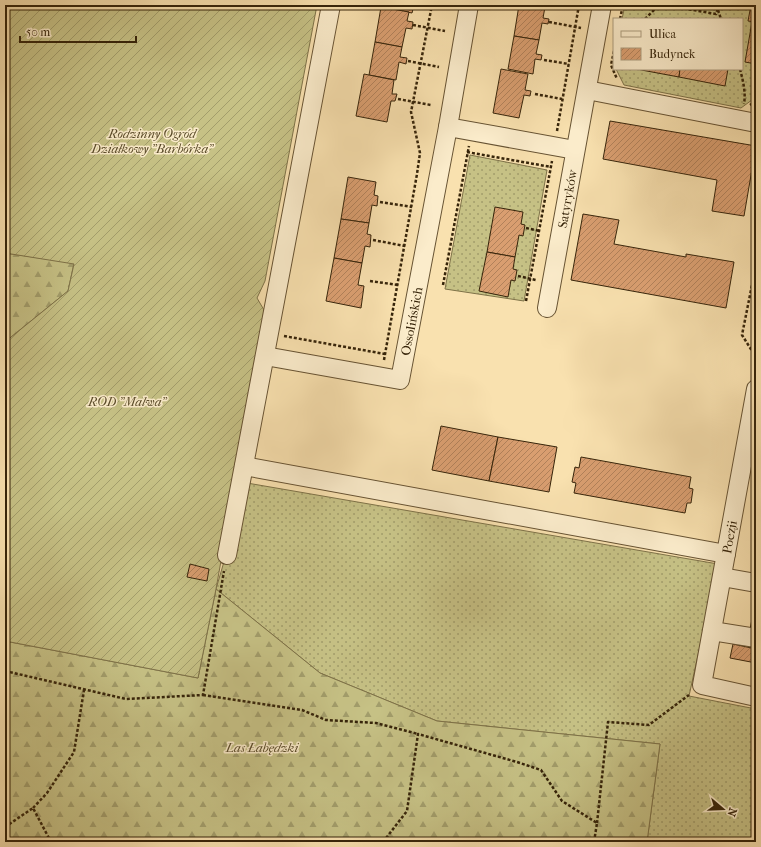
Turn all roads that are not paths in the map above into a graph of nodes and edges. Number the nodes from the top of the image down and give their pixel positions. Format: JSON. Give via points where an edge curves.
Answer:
{"nodes":[{"id":1,"x":330,"y":5,"type":"edge"},
{"id":2,"x":469,"y":5,"type":"edge"},
{"id":3,"x":602,"y":5,"type":"edge"},
{"id":4,"x":586,"y":90,"type":"junction"},
{"id":5,"x":756,"y":123,"type":"edge"},
{"id":6,"x":448,"y":126,"type":"junction"},
{"id":7,"x":575,"y":150,"type":"junction"},
{"id":8,"x":547,"y":308,"type":"dead end"},
{"id":9,"x":265,"y":356,"type":"junction"},
{"id":10,"x":756,"y":389,"type":"edge"},
{"id":11,"x":244,"y":466,"type":"junction"},
{"id":12,"x":726,"y":554,"type":"junction"},
{"id":13,"x":227,"y":555,"type":"road end"},
{"id":14,"x":722,"y":577,"type":"junction"},
{"id":15,"x":756,"y":583,"type":"edge"},
{"id":16,"x":712,"y":631,"type":"junction"},
{"id":17,"x":756,"y":638,"type":"edge"},
{"id":18,"x":756,"y":697,"type":"edge"}],
"edges":[{"from":1,"to":9,"type":"street"},
{"from":2,"to":6,"type":"street","name":"Ossolińskich"},
{"from":3,"to":4,"type":"street","name":"Satyryków"},
{"from":4,"to":5,"type":"street"},
{"from":4,"to":7,"type":"street","name":"Satyryków"},
{"from":6,"to":7,"type":"street"},
{"from":6,"to":9,"type":"street","name":"Ossolińskich","via":[[400,380]]},
{"from":7,"to":8,"type":"street","name":"Satyryków"},
{"from":9,"to":11,"type":"street"},
{"from":10,"to":12,"type":"street","name":"Poezji"},
{"from":11,"to":12,"type":"street"},
{"from":11,"to":13,"type":"street"},
{"from":12,"to":14,"type":"street","name":"Poezji"},
{"from":14,"to":15,"type":"street"},
{"from":14,"to":16,"type":"street","name":"Poezji"},
{"from":16,"to":17,"type":"street"},
{"from":16,"to":18,"type":"street","name":"Poezji","via":[[702,686]]}]}
